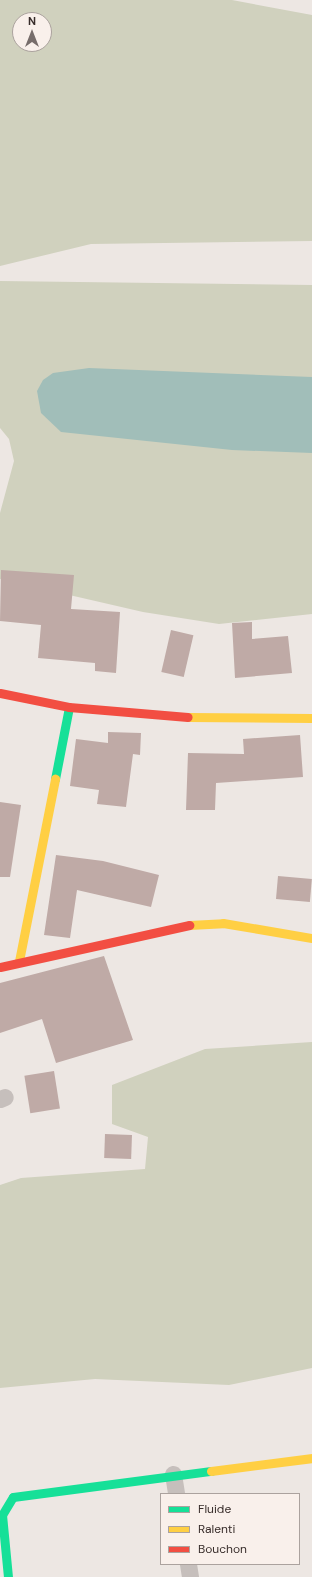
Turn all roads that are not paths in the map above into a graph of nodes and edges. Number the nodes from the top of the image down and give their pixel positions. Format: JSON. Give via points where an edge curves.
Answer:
{"nodes":[{"id":1,"x":0,"y":693,"type":"edge"},
{"id":2,"x":69,"y":707,"type":"junction"},
{"id":3,"x":312,"y":718,"type":"edge"},
{"id":4,"x":312,"y":938,"type":"edge"},
{"id":5,"x":18,"y":961,"type":"junction"},
{"id":6,"x":0,"y":967,"type":"edge"},
{"id":7,"x":312,"y":1458,"type":"edge"},
{"id":8,"x":173,"y":1474,"type":"junction"},
{"id":9,"x":176,"y":1493,"type":"edge"},
{"id":10,"x":188,"y":1565,"type":"edge"},
{"id":11,"x":8,"y":1577,"type":"edge"},
{"id":12,"x":190,"y":1577,"type":"edge"}],
"edges":[{"from":1,"to":2,"type":"street"},
{"from":2,"to":3,"type":"street","via":[[190,717]]},
{"from":2,"to":5,"type":"street"},
{"from":4,"to":5,"type":"street","via":[[230,924],[187,925]]},
{"from":5,"to":6,"type":"street"},
{"from":7,"to":8,"type":"street"},
{"from":8,"to":9,"type":"street"},
{"from":8,"to":11,"type":"street","via":[[13,1497],[2,1515]]},
{"from":10,"to":12,"type":"street"}]}
